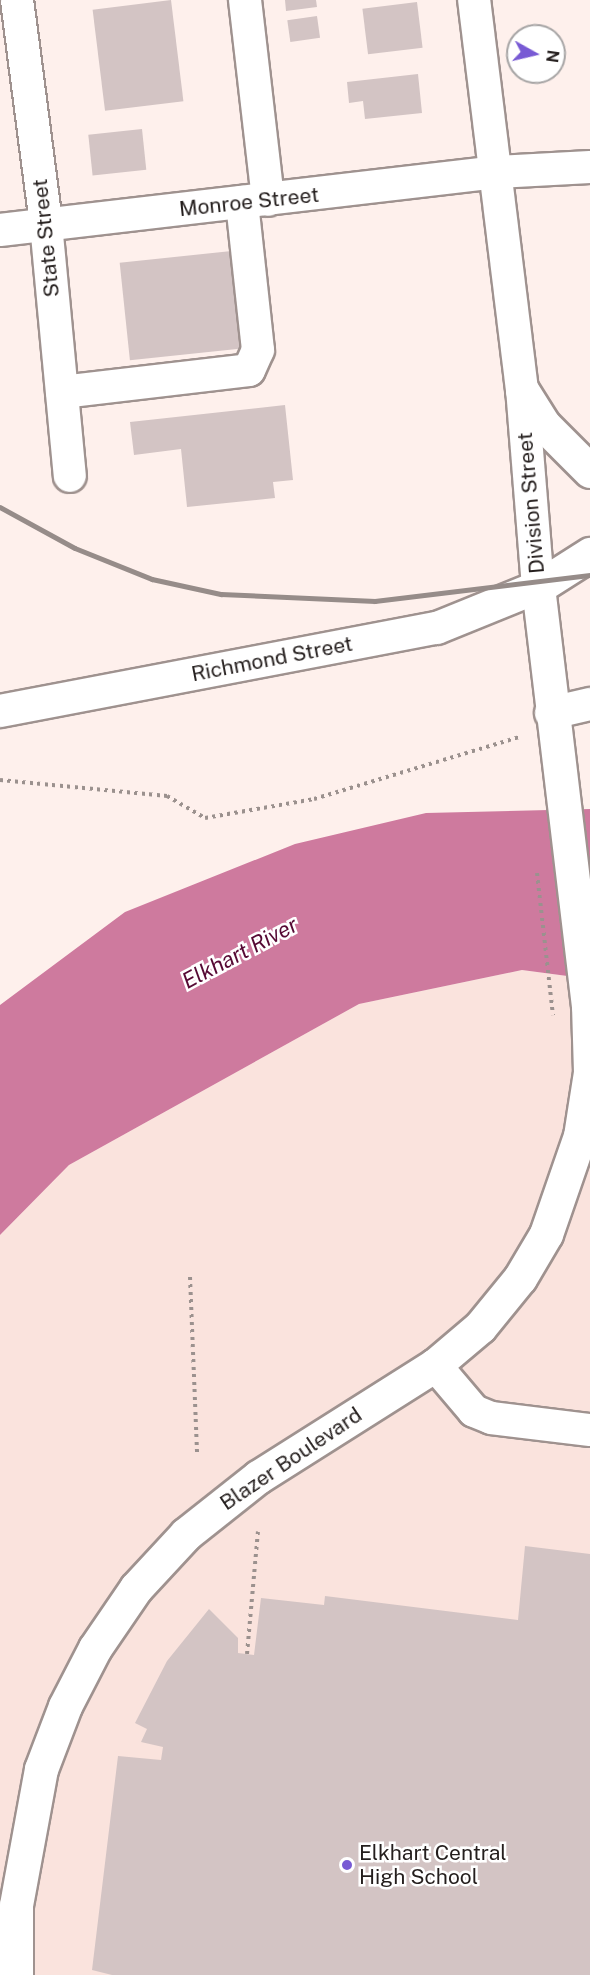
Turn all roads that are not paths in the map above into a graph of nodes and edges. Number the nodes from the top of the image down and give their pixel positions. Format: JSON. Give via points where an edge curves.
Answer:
{"nodes":[{"id":1,"x":16,"y":0,"type":"edge"},
{"id":2,"x":245,"y":0,"type":"edge"},
{"id":3,"x":474,"y":0,"type":"edge"},
{"id":4,"x":590,"y":167,"type":"edge"},
{"id":5,"x":497,"y":172,"type":"junction"},
{"id":6,"x":255,"y":201,"type":"junction"},
{"id":7,"x":46,"y":224,"type":"junction"},
{"id":8,"x":0,"y":230,"type":"edge"},
{"id":9,"x":522,"y":390,"type":"junction"},
{"id":10,"x":62,"y":392,"type":"junction"},
{"id":11,"x":590,"y":471,"type":"edge"},
{"id":12,"x":70,"y":476,"type":"dead end"},
{"id":13,"x":590,"y":554,"type":"edge"},
{"id":14,"x":538,"y":586,"type":"junction"},
{"id":15,"x":590,"y":704,"type":"edge"},
{"id":16,"x":0,"y":711,"type":"edge"},
{"id":17,"x":551,"y":713,"type":"junction"},
{"id":18,"x":588,"y":1006,"type":"joint"},
{"id":19,"x":435,"y":1365,"type":"junction"},
{"id":20,"x":590,"y":1430,"type":"edge"},
{"id":21,"x":16,"y":1975,"type":"edge"}],
"edges":[{"from":1,"to":7,"type":"street","name":"State Street"},
{"from":2,"to":6,"type":"street"},
{"from":3,"to":5,"type":"street","name":"Division Street"},
{"from":4,"to":5,"type":"street","name":"Monroe Street"},
{"from":5,"to":6,"type":"street","name":"Monroe Street"},
{"from":5,"to":9,"type":"street","name":"Division Street"},
{"from":6,"to":7,"type":"street","name":"Monroe Street"},
{"from":6,"to":10,"type":"street","via":[[258,350],[249,370]]},
{"from":7,"to":8,"type":"street","name":"Monroe Street"},
{"from":7,"to":10,"type":"street","name":"State Street"},
{"from":9,"to":11,"type":"main road","via":[[544,425]]},
{"from":9,"to":14,"type":"street","name":"Division Street"},
{"from":10,"to":12,"type":"street","name":"State Street"},
{"from":13,"to":14,"type":"main road"},
{"from":14,"to":16,"type":"street","name":"Richmond Street","via":[[437,628]]},
{"from":14,"to":17,"type":"main road","name":"Division Street"},
{"from":15,"to":17,"type":"street"},
{"from":17,"to":18,"type":"main road","name":"Division Street"},
{"from":18,"to":19,"type":"main road","name":"Blazer Boulevard","via":[[590,1072],[580,1136],[546,1234],[520,1278],[480,1327]]},
{"from":19,"to":20,"type":"street","via":[[474,1411],[491,1418]]},
{"from":19,"to":21,"type":"main road","name":"Blazer Boulevard","via":[[258,1477],[208,1517],[136,1588],[106,1631],[65,1706],[41,1769],[16,1905]]}]}
